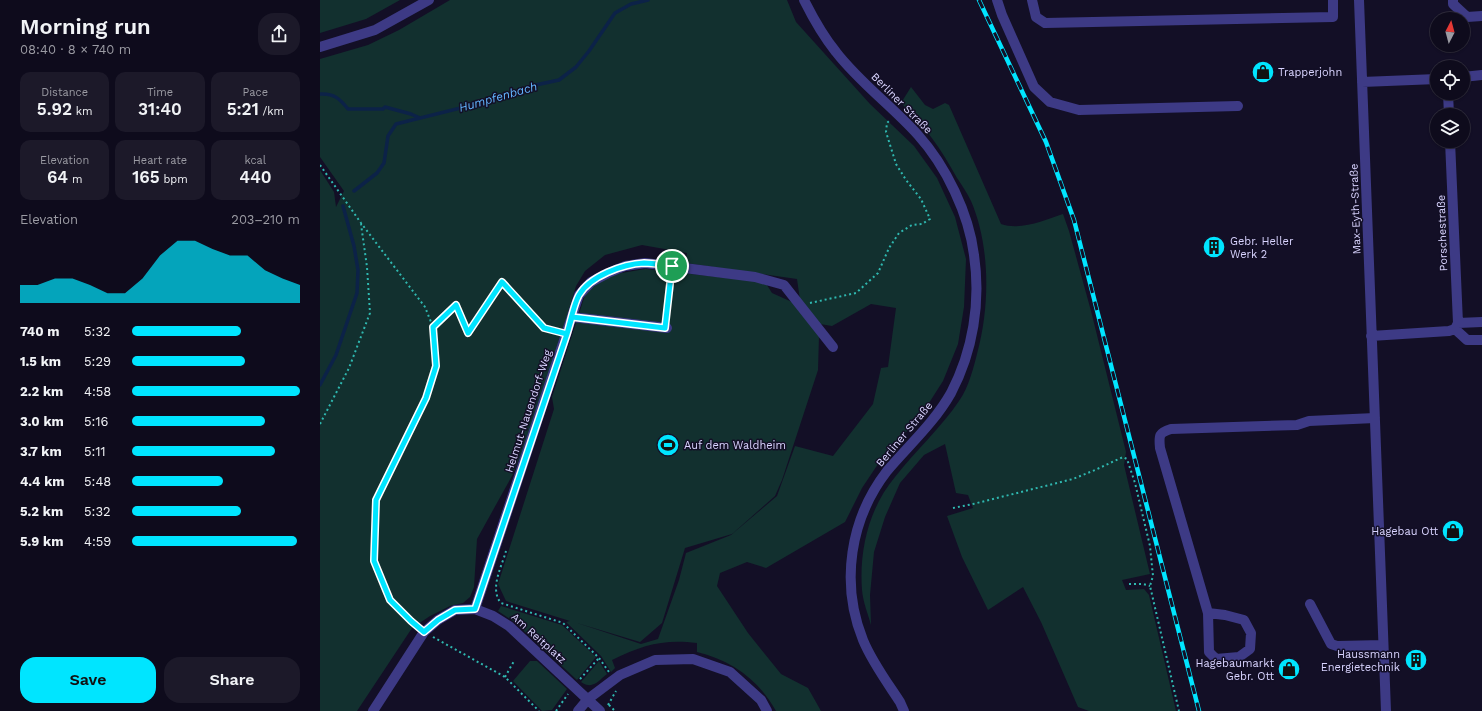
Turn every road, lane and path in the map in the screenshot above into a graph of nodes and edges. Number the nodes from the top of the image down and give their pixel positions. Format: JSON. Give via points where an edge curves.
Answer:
{"nodes":[{"id":1,"x":430,"y":0,"type":"edge"},
{"id":2,"x":804,"y":0,"type":"edge"},
{"id":3,"x":997,"y":0,"type":"edge"},
{"id":4,"x":1032,"y":0,"type":"edge"},
{"id":5,"x":1333,"y":0,"type":"edge"},
{"id":6,"x":1359,"y":0,"type":"edge"},
{"id":7,"x":1453,"y":0,"type":"edge"},
{"id":8,"x":1482,"y":16,"type":"edge"},
{"id":9,"x":320,"y":47,"type":"edge"},
{"id":10,"x":1482,"y":75,"type":"edge"},
{"id":11,"x":1470,"y":76,"type":"edge"},
{"id":12,"x":1430,"y":79,"type":"edge"},
{"id":13,"x":1362,"y":82,"type":"junction"},
{"id":14,"x":1238,"y":106,"type":"dead end"},
{"id":15,"x":887,"y":123,"type":"dead end"},
{"id":16,"x":1450,"y":148,"type":"edge"},
{"id":17,"x":320,"y":165,"type":"edge"},
{"id":18,"x":361,"y":223,"type":"junction"},
{"id":19,"x":672,"y":266,"type":"junction"},
{"id":20,"x":799,"y":305,"type":"junction"},
{"id":21,"x":572,"y":317,"type":"junction"},
{"id":22,"x":1482,"y":322,"type":"edge"},
{"id":23,"x":1456,"y":326,"type":"junction"},
{"id":24,"x":433,"y":327,"type":"junction"},
{"id":25,"x":666,"y":328,"type":"joint"},
{"id":26,"x":567,"y":334,"type":"junction"},
{"id":27,"x":1371,"y":336,"type":"junction"},
{"id":28,"x":1482,"y":340,"type":"edge"},
{"id":29,"x":833,"y":347,"type":"dead end"},
{"id":30,"x":1375,"y":418,"type":"junction"},
{"id":31,"x":320,"y":424,"type":"edge"},
{"id":32,"x":953,"y":508,"type":"dead end"},
{"id":33,"x":507,"y":548,"type":"dead end"},
{"id":34,"x":1129,"y":584,"type":"dead end"},
{"id":35,"x":1150,"y":586,"type":"junction"},
{"id":36,"x":1310,"y":604,"type":"dead end"},
{"id":37,"x":475,"y":609,"type":"junction"},
{"id":38,"x":1208,"y":613,"type":"junction"},
{"id":39,"x":424,"y":632,"type":"junction"},
{"id":40,"x":1383,"y":645,"type":"junction"},
{"id":41,"x":599,"y":658,"type":"junction"},
{"id":42,"x":514,"y":661,"type":"dead end"},
{"id":43,"x":505,"y":677,"type":"junction"},
{"id":44,"x":614,"y":680,"type":"junction"},
{"id":45,"x":574,"y":686,"type":"junction"},
{"id":46,"x":588,"y":700,"type":"junction"},
{"id":47,"x":609,"y":705,"type":"junction"},
{"id":48,"x":373,"y":711,"type":"edge"},
{"id":49,"x":539,"y":711,"type":"edge"},
{"id":50,"x":556,"y":711,"type":"edge"},
{"id":51,"x":578,"y":711,"type":"edge"},
{"id":52,"x":600,"y":711,"type":"edge"},
{"id":53,"x":604,"y":711,"type":"edge"},
{"id":54,"x":615,"y":711,"type":"edge"},
{"id":55,"x":767,"y":711,"type":"edge"},
{"id":56,"x":904,"y":711,"type":"edge"},
{"id":57,"x":1179,"y":711,"type":"edge"},
{"id":58,"x":1386,"y":711,"type":"edge"}],
"edges":[{"from":1,"to":9,"type":"street","via":[[375,30]]},
{"from":2,"to":56,"type":"street","name":"Berliner Straße","via":[[837,53],[919,136],[943,169],[962,208],[974,254],[974,322],[972,337],[960,373],[938,412],[872,493],[860,518],[852,552],[851,587],[859,629]]},
{"from":3,"to":14,"type":"street","via":[[1034,87],[1050,102],[1079,110]]},
{"from":4,"to":5,"type":"street","via":[[1036,17],[1045,23],[1333,17]]},
{"from":6,"to":13,"type":"street","name":"Max-Eyth-Straße"},
{"from":7,"to":8,"type":"street","via":[[1453,4],[1467,16]]},
{"from":10,"to":11,"type":"street"},
{"from":12,"to":13,"type":"street"},
{"from":13,"to":27,"type":"street","name":"Max-Eyth-Straße"},
{"from":15,"to":20,"type":"path","via":[[886,132],[896,164],[920,199],[930,219],[899,233],[878,273],[856,294]]},
{"from":16,"to":23,"type":"street","name":"Porschestraße"},
{"from":17,"to":18,"type":"path"},
{"from":18,"to":24,"type":"path","via":[[425,307]]},
{"from":18,"to":31,"type":"path","via":[[370,313],[349,368]]},
{"from":19,"to":20,"type":"street","name":"Helmut-Nauendorf-Weg","via":[[755,277],[784,285]]},
{"from":19,"to":21,"type":"street","name":"Helmut-Nauendorf-Weg","via":[[645,263],[625,266],[608,273],[591,282],[579,295]]},
{"from":19,"to":25,"type":"path"},
{"from":20,"to":29,"type":"street","name":"Helmut-Nauendorf-Weg"},
{"from":21,"to":25,"type":"street"},
{"from":21,"to":26,"type":"street","name":"Helmut-Nauendorf-Weg"},
{"from":22,"to":23,"type":"street"},
{"from":23,"to":27,"type":"street","via":[[1449,332]]},
{"from":23,"to":28,"type":"street","via":[[1467,340]]},
{"from":24,"to":26,"type":"path","via":[[456,305],[468,333],[502,282],[544,328]]},
{"from":24,"to":39,"type":"path","via":[[436,366],[426,398],[376,500],[374,561],[390,600]]},
{"from":26,"to":37,"type":"street","name":"Helmut-Nauendorf-Weg"},
{"from":27,"to":30,"type":"street","name":"Max-Eyth-Straße"},
{"from":30,"to":38,"type":"street","via":[[1309,421],[1297,425],[1171,429],[1163,432],[1159,437],[1160,448]]},
{"from":30,"to":40,"type":"street","name":"Max-Eyth-Straße"},
{"from":32,"to":35,"type":"path","via":[[1073,478],[1123,457],[1127,459],[1135,483],[1150,546],[1153,576]]},
{"from":33,"to":41,"type":"path","via":[[496,584],[496,592],[501,603],[563,623]]},
{"from":34,"to":35,"type":"path"},
{"from":35,"to":57,"type":"path"},
{"from":36,"to":40,"type":"street","via":[[1331,644]]},
{"from":37,"to":39,"type":"street","name":"Am Reitplatz","via":[[455,610]]},
{"from":37,"to":45,"type":"street","name":"Am Reitplatz","via":[[509,626]]},
{"from":38,"to":38,"type":"street","via":[[1209,652],[1216,659],[1239,657],[1250,649],[1251,634],[1244,620]]},
{"from":39,"to":43,"type":"path"},
{"from":39,"to":48,"type":"street","name":"Am Reitplatz"},
{"from":40,"to":58,"type":"street","name":"Max-Eyth-Straße"},
{"from":41,"to":44,"type":"path"},
{"from":41,"to":45,"type":"path"},
{"from":42,"to":43,"type":"path"},
{"from":43,"to":49,"type":"path"},
{"from":44,"to":46,"type":"street"},
{"from":44,"to":47,"type":"path","via":[[618,687]]},
{"from":44,"to":55,"type":"street","via":[[655,660],[694,659],[730,672],[761,700]]},
{"from":45,"to":46,"type":"street","name":"Am Reitplatz"},
{"from":45,"to":50,"type":"path"},
{"from":46,"to":51,"type":"street"},
{"from":46,"to":52,"type":"street","name":"Am Reitplatz"},
{"from":47,"to":53,"type":"path"},
{"from":47,"to":54,"type":"path"}]}
